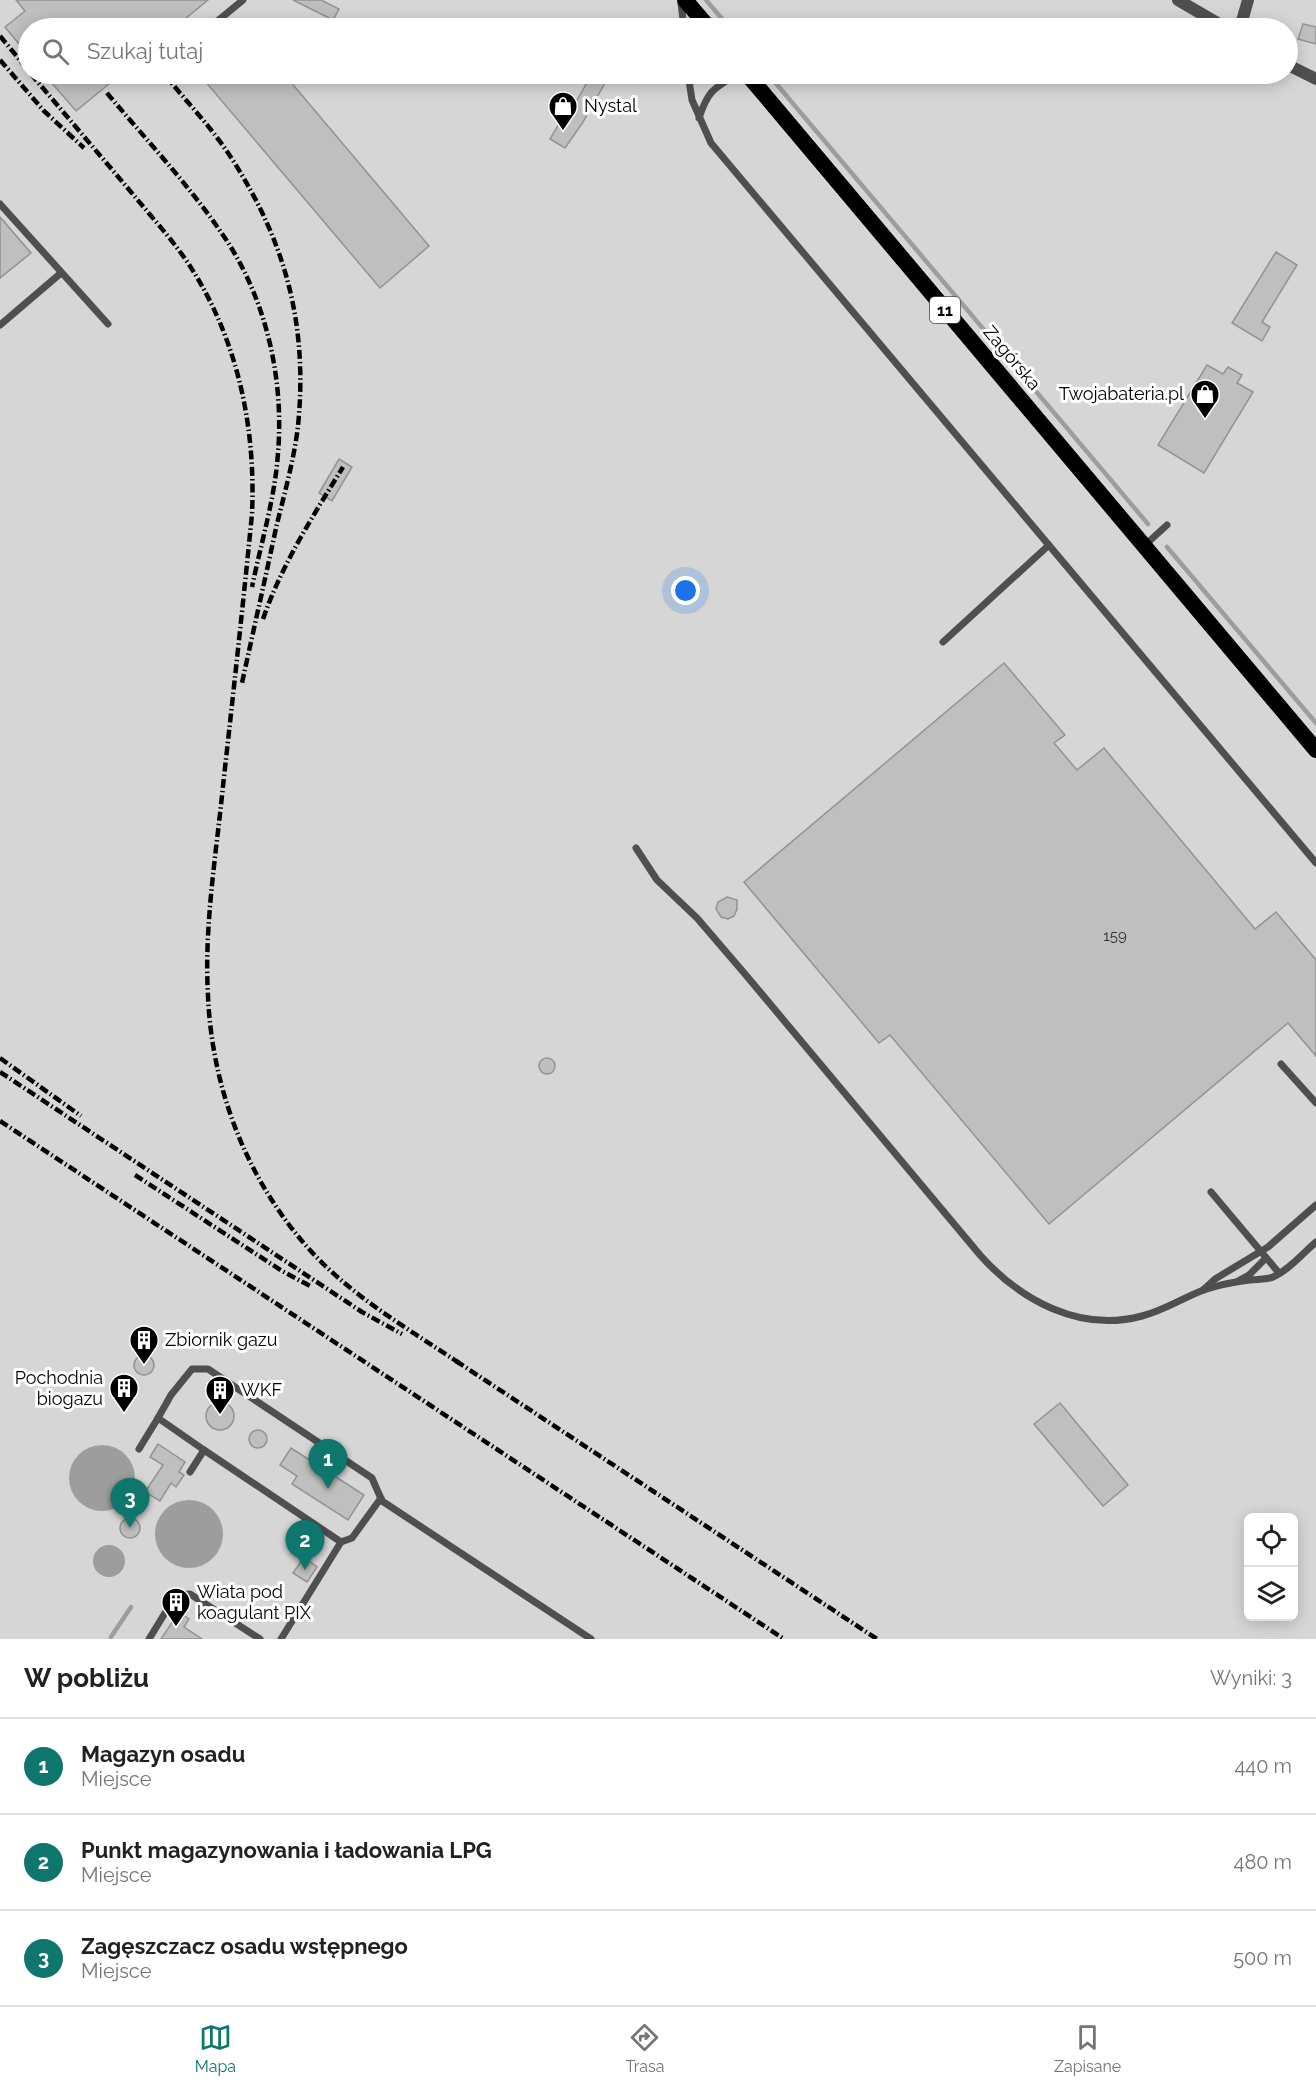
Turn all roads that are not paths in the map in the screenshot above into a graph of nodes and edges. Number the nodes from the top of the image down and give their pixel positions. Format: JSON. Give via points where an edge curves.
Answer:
{"nodes":[{"id":1,"x":243,"y":0,"type":"edge"},
{"id":2,"x":683,"y":0,"type":"edge"},
{"id":3,"x":1178,"y":0,"type":"edge"},
{"id":4,"x":1248,"y":0,"type":"edge"},
{"id":5,"x":221,"y":18,"type":"edge"},
{"id":6,"x":684,"y":18,"type":"edge"},
{"id":7,"x":700,"y":18,"type":"edge"},
{"id":8,"x":1209,"y":18,"type":"edge"},
{"id":9,"x":1243,"y":18,"type":"edge"},
{"id":10,"x":1298,"y":70,"type":"edge"},
{"id":11,"x":1316,"y":79,"type":"edge"},
{"id":12,"x":689,"y":84,"type":"edge"},
{"id":13,"x":721,"y":84,"type":"edge"},
{"id":14,"x":755,"y":84,"type":"edge"},
{"id":15,"x":699,"y":118,"type":"junction"},
{"id":16,"x":0,"y":204,"type":"edge"},
{"id":17,"x":61,"y":273,"type":"junction"},
{"id":18,"x":108,"y":324,"type":"dead end"},
{"id":19,"x":0,"y":325,"type":"edge"},
{"id":20,"x":1167,"y":525,"type":"dead end"},
{"id":21,"x":1049,"y":545,"type":"junction"},
{"id":22,"x":1144,"y":546,"type":"junction"},
{"id":23,"x":943,"y":642,"type":"dead end"},
{"id":24,"x":1316,"y":750,"type":"edge"},
{"id":25,"x":636,"y":848,"type":"dead end"},
{"id":26,"x":1316,"y":863,"type":"edge"},
{"id":27,"x":1281,"y":1065,"type":"dead end"},
{"id":28,"x":1316,"y":1103,"type":"edge"},
{"id":29,"x":1211,"y":1192,"type":"dead end"},
{"id":30,"x":1316,"y":1205,"type":"edge"},
{"id":31,"x":1316,"y":1242,"type":"edge"},
{"id":32,"x":1264,"y":1254,"type":"junction"},
{"id":33,"x":1279,"y":1273,"type":"junction"},
{"id":34,"x":1237,"y":1282,"type":"junction"},
{"id":35,"x":1202,"y":1291,"type":"junction"},
{"id":36,"x":158,"y":1418,"type":"junction"},
{"id":37,"x":139,"y":1449,"type":"dead end"},
{"id":38,"x":204,"y":1450,"type":"junction"},
{"id":39,"x":190,"y":1472,"type":"dead end"},
{"id":40,"x":381,"y":1498,"type":"junction"},
{"id":41,"x":341,"y":1542,"type":"junction"},
{"id":42,"x":149,"y":1639,"type":"edge"},
{"id":43,"x":260,"y":1639,"type":"edge"},
{"id":44,"x":281,"y":1639,"type":"edge"},
{"id":45,"x":591,"y":1639,"type":"edge"}],
"edges":[{"from":1,"to":5,"type":"lane"},
{"from":2,"to":6,"type":"lane"},
{"from":2,"to":7,"type":"highway"},
{"from":3,"to":8,"type":"street"},
{"from":4,"to":9,"type":"street"},
{"from":10,"to":11,"type":"street"},
{"from":12,"to":15,"type":"lane"},
{"from":13,"to":15,"type":"lane","via":[[709,94]]},
{"from":14,"to":22,"type":"highway","name":"Zagórska","number":"11"},
{"from":15,"to":21,"type":"lane","via":[[711,143]]},
{"from":16,"to":17,"type":"lane"},
{"from":17,"to":18,"type":"lane"},
{"from":17,"to":19,"type":"lane"},
{"from":20,"to":22,"type":"lane"},
{"from":21,"to":23,"type":"lane"},
{"from":21,"to":26,"type":"lane"},
{"from":22,"to":24,"type":"highway","name":"Zagórska","number":"11"},
{"from":25,"to":35,"type":"lane","via":[[657,880],[718,942],[980,1255],[1008,1283],[1065,1314],[1103,1320],[1142,1317]]},
{"from":27,"to":28,"type":"lane"},
{"from":29,"to":32,"type":"lane"},
{"from":30,"to":32,"type":"lane"},
{"from":31,"to":33,"type":"lane"},
{"from":32,"to":33,"type":"lane"},
{"from":32,"to":34,"type":"lane","via":[[1249,1275]]},
{"from":32,"to":35,"type":"lane","via":[[1215,1279]]},
{"from":33,"to":34,"type":"lane"},
{"from":34,"to":35,"type":"lane"},
{"from":36,"to":37,"type":"lane"},
{"from":36,"to":38,"type":"lane"},
{"from":36,"to":40,"type":"lane","via":[[192,1369],[208,1369],[372,1478]]},
{"from":38,"to":39,"type":"lane"},
{"from":38,"to":41,"type":"lane"},
{"from":40,"to":41,"type":"lane","via":[[352,1538]]},
{"from":40,"to":45,"type":"lane"},
{"from":41,"to":44,"type":"lane"},
{"from":42,"to":43,"type":"lane","via":[[176,1596],[190,1594]]}]}
